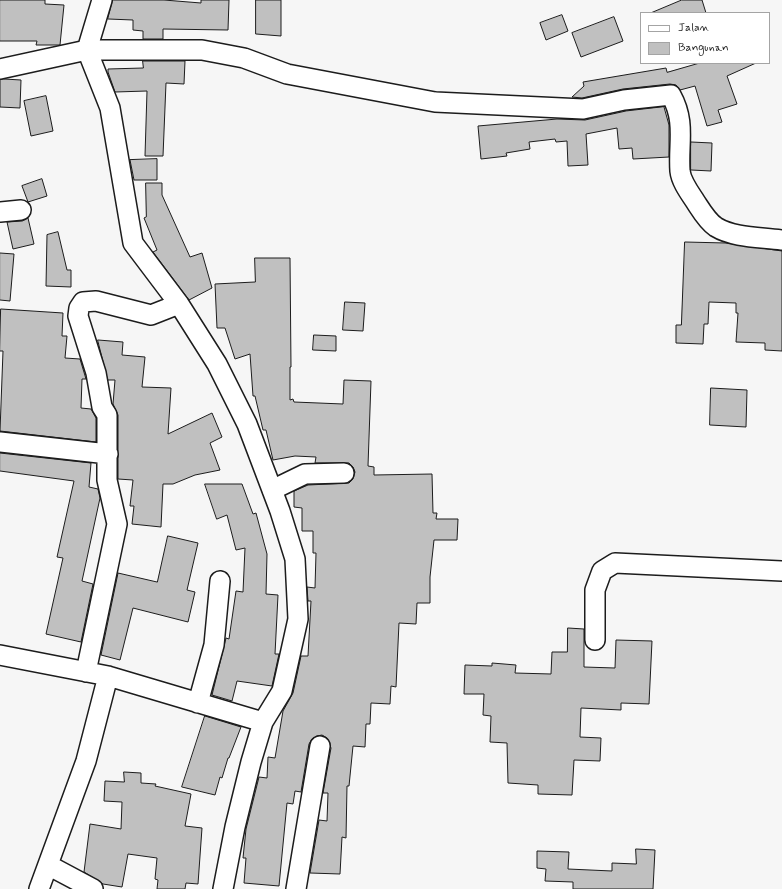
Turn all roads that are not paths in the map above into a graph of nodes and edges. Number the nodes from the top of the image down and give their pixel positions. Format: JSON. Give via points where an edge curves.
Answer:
{"nodes":[{"id":1,"x":102,"y":0,"type":"edge"},
{"id":2,"x":87,"y":50,"type":"junction"},
{"id":3,"x":0,"y":69,"type":"edge"},
{"id":4,"x":20,"y":210,"type":"dead end"},
{"id":5,"x":0,"y":212,"type":"edge"},
{"id":6,"x":782,"y":240,"type":"edge"},
{"id":7,"x":179,"y":304,"type":"junction"},
{"id":8,"x":0,"y":442,"type":"edge"},
{"id":9,"x":108,"y":454,"type":"junction"},
{"id":10,"x":344,"y":473,"type":"dead end"},
{"id":11,"x":272,"y":490,"type":"junction"},
{"id":12,"x":782,"y":571,"type":"edge"},
{"id":13,"x":220,"y":581,"type":"dead end"},
{"id":14,"x":595,"y":640,"type":"dead end"},
{"id":15,"x":0,"y":655,"type":"edge"},
{"id":16,"x":86,"y":672,"type":"junction"},
{"id":17,"x":108,"y":676,"type":"junction"},
{"id":18,"x":198,"y":703,"type":"junction"},
{"id":19,"x":263,"y":722,"type":"junction"},
{"id":20,"x":320,"y":746,"type":"dead end"},
{"id":21,"x":48,"y":865,"type":"junction"},
{"id":22,"x":39,"y":889,"type":"edge"},
{"id":23,"x":93,"y":889,"type":"edge"},
{"id":24,"x":223,"y":889,"type":"edge"},
{"id":25,"x":296,"y":889,"type":"edge"}],
"edges":[{"from":1,"to":2,"type":"street"},
{"from":2,"to":3,"type":"street"},
{"from":2,"to":6,"type":"street","via":[[202,50],[244,58],[287,74],[435,102],[583,109],[624,100],[671,96],[676,104],[680,122],[680,171],[687,189],[705,216],[715,227],[729,233]]},
{"from":2,"to":7,"type":"street","via":[[110,108],[133,243]]},
{"from":4,"to":5,"type":"street"},
{"from":7,"to":9,"type":"street","via":[[151,315],[96,301],[83,302],[79,308],[78,316],[96,373],[102,407],[107,415]]},
{"from":7,"to":11,"type":"street","via":[[217,364],[247,424]]},
{"from":8,"to":9,"type":"street"},
{"from":9,"to":16,"type":"street","via":[[107,480],[117,524]]},
{"from":10,"to":11,"type":"street","via":[[305,474]]},
{"from":11,"to":19,"type":"street","via":[[295,559],[298,619],[282,691]]},
{"from":12,"to":14,"type":"street","via":[[615,563],[602,571],[596,590]]},
{"from":13,"to":18,"type":"street","via":[[214,645]]},
{"from":15,"to":16,"type":"street"},
{"from":16,"to":17,"type":"street"},
{"from":17,"to":18,"type":"street"},
{"from":17,"to":21,"type":"street","via":[[86,760]]},
{"from":18,"to":19,"type":"street"},
{"from":19,"to":24,"type":"street","via":[[235,827]]},
{"from":20,"to":25,"type":"street"},
{"from":21,"to":22,"type":"street"},
{"from":21,"to":23,"type":"street"}]}
